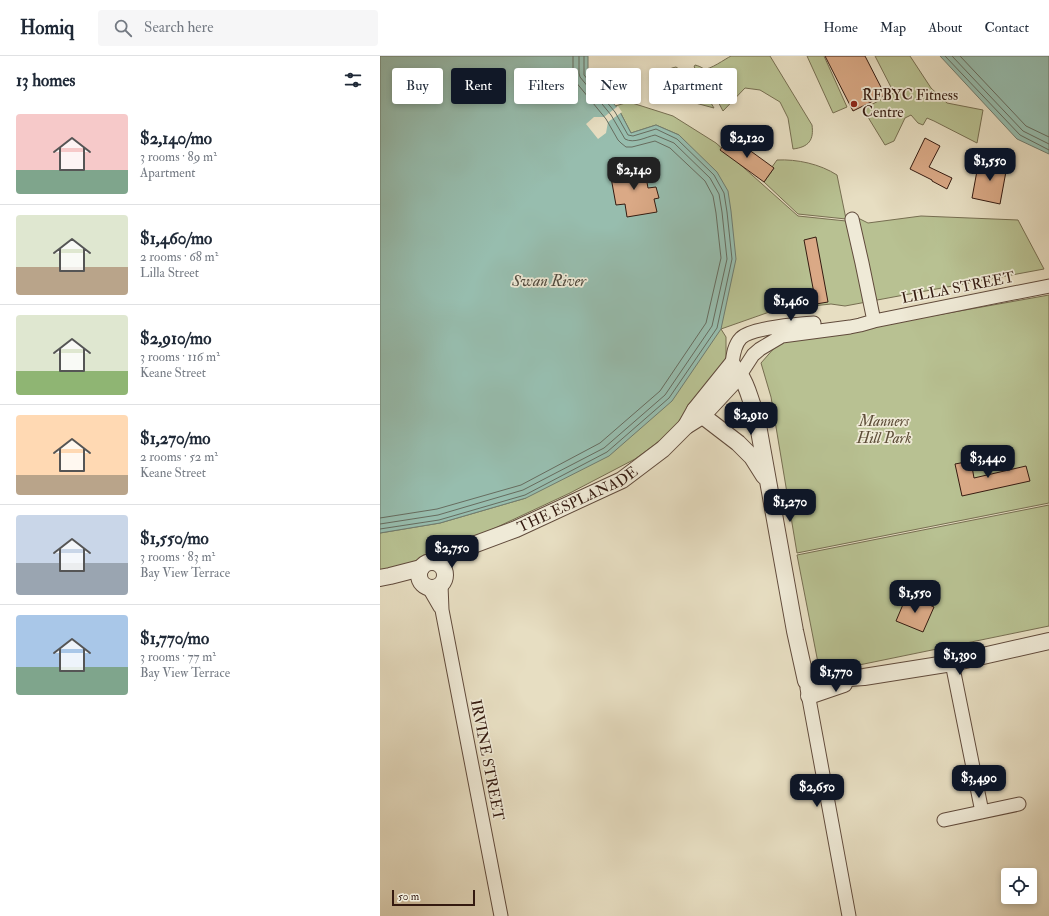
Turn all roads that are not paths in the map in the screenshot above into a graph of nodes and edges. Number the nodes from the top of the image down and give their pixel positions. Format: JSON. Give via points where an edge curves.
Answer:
{"nodes":[{"id":1,"x":852,"y":219,"type":"dead end"},
{"id":2,"x":1049,"y":286,"type":"edge"},
{"id":3,"x":874,"y":321,"type":"junction"},
{"id":4,"x":736,"y":370,"type":"junction"},
{"id":5,"x":699,"y":413,"type":"junction"},
{"id":6,"x":769,"y":485,"type":"junction"},
{"id":7,"x":432,"y":575,"type":"junction"},
{"id":8,"x":385,"y":577,"type":"edge"},
{"id":9,"x":1049,"y":641,"type":"edge"},
{"id":10,"x":952,"y":663,"type":"junction"},
{"id":11,"x":808,"y":689,"type":"junction"},
{"id":12,"x":1019,"y":804,"type":"dead end"},
{"id":13,"x":982,"y":812,"type":"junction"},
{"id":14,"x":944,"y":820,"type":"dead end"},
{"id":15,"x":501,"y":916,"type":"edge"},
{"id":16,"x":849,"y":916,"type":"edge"}],
"edges":[{"from":1,"to":3,"type":"street"},
{"from":2,"to":3,"type":"street","name":"LILLA STREET"},
{"from":3,"to":4,"type":"street","name":"LILLA STREET","via":[[850,327],[782,336],[760,349]]},
{"from":3,"to":4,"type":"street","name":"LILLA STREET","via":[[843,320],[779,326],[751,333],[736,344],[733,354]]},
{"from":4,"to":5,"type":"street","name":"THE ESPLANADE"},
{"from":4,"to":6,"type":"street","via":[[756,414]]},
{"from":5,"to":6,"type":"street","via":[[738,443],[752,458]]},
{"from":5,"to":7,"type":"street","name":"THE ESPLANADE","via":[[663,449],[622,480],[516,528],[457,551]]},
{"from":6,"to":11,"type":"street"},
{"from":7,"to":8,"type":"street","name":"THE ESPLANADE"},
{"from":7,"to":15,"type":"street","name":"IRVINE STREET","via":[[442,610]]},
{"from":9,"to":10,"type":"street"},
{"from":10,"to":11,"type":"street"},
{"from":10,"to":13,"type":"street"},
{"from":11,"to":16,"type":"street"},
{"from":12,"to":13,"type":"street"},
{"from":13,"to":14,"type":"street"}]}
